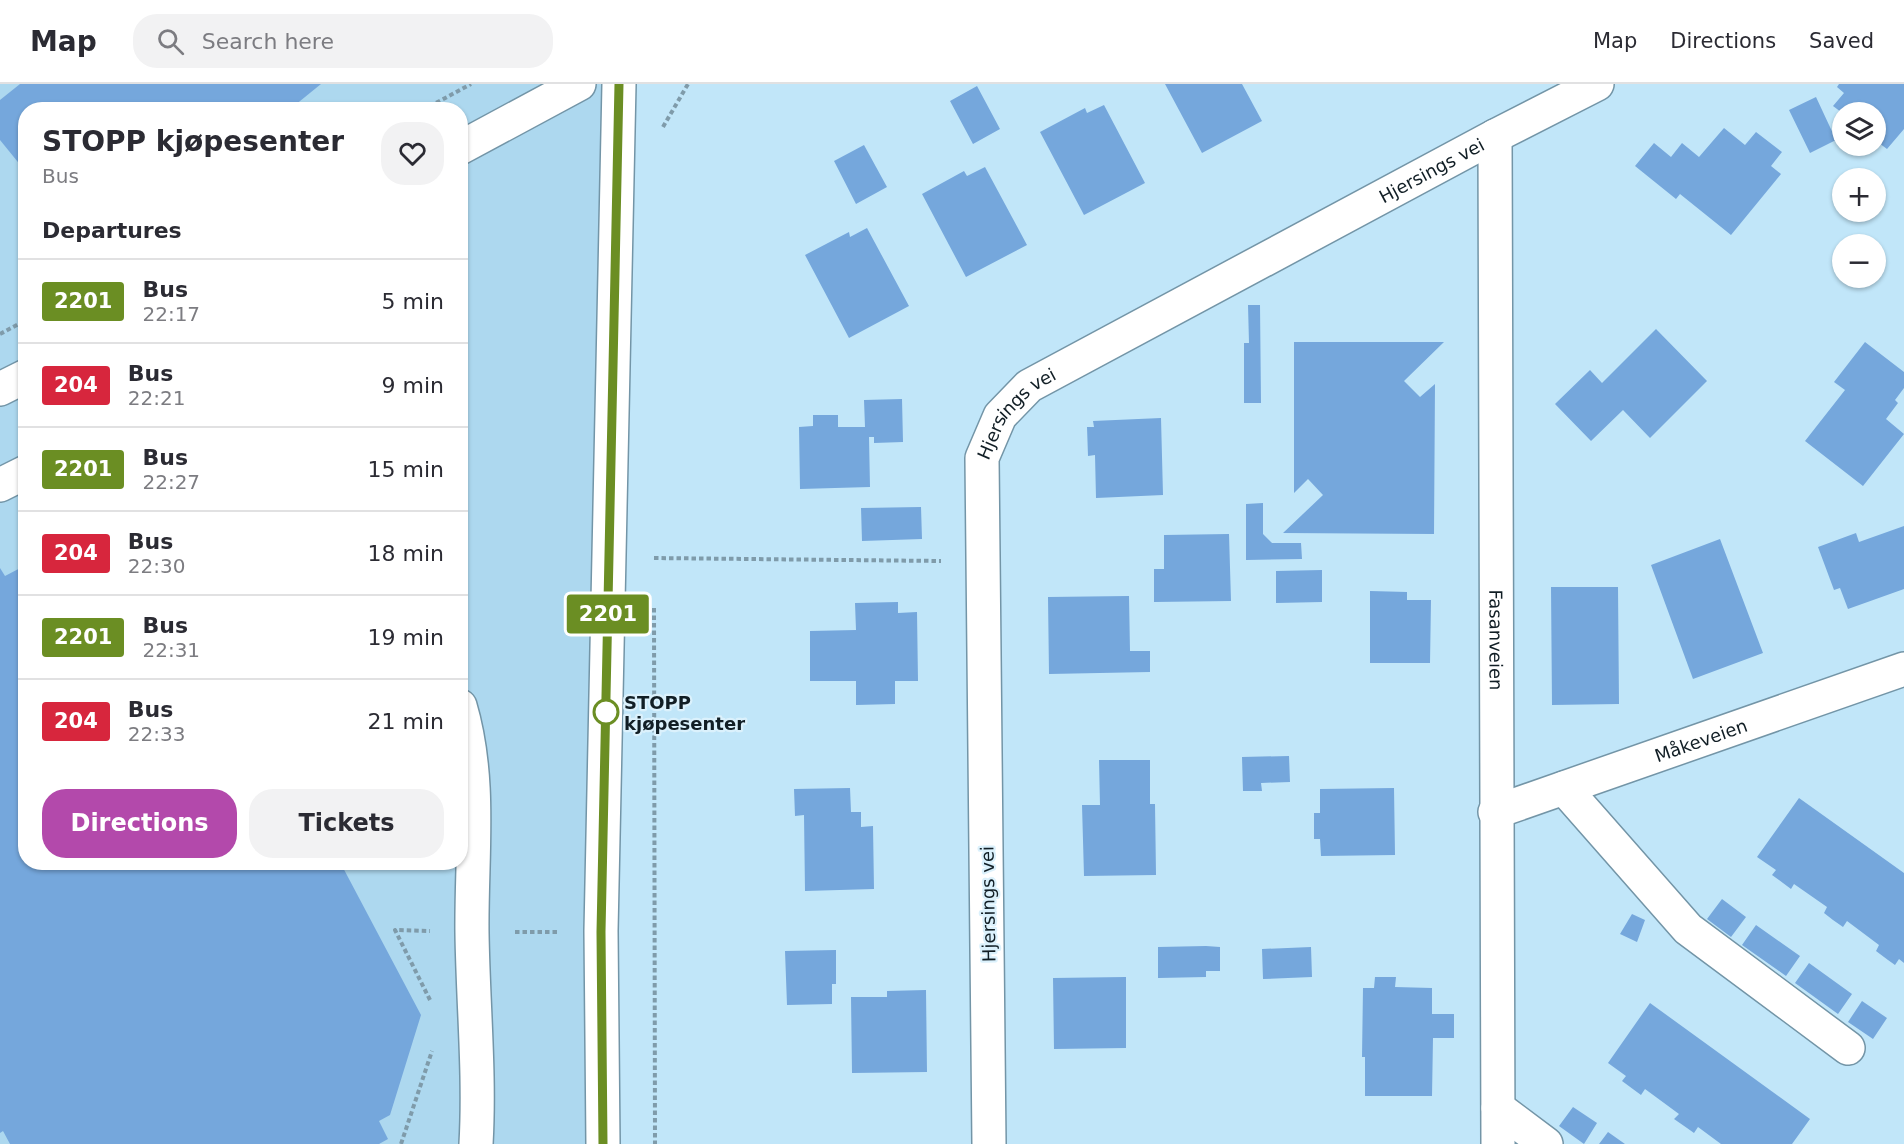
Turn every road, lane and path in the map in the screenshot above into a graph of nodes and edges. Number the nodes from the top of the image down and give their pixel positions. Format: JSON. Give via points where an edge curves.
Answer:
{"nodes":[{"id":1,"x":471,"y":84,"type":"edge"},
{"id":2,"x":579,"y":84,"type":"edge"},
{"id":3,"x":619,"y":84,"type":"edge"},
{"id":4,"x":688,"y":84,"type":"edge"},
{"id":5,"x":1597,"y":84,"type":"edge"},
{"id":6,"x":438,"y":102,"type":"edge"},
{"id":7,"x":661,"y":130,"type":"dead end"},
{"id":8,"x":1495,"y":136,"type":"junction"},
{"id":9,"x":468,"y":144,"type":"edge"},
{"id":10,"x":18,"y":324,"type":"edge"},
{"id":11,"x":0,"y":334,"type":"edge"},
{"id":12,"x":18,"y":380,"type":"edge"},
{"id":13,"x":0,"y":389,"type":"edge"},
{"id":14,"x":18,"y":476,"type":"edge"},
{"id":15,"x":0,"y":485,"type":"edge"},
{"id":16,"x":654,"y":546,"type":"dead end"},
{"id":17,"x":654,"y":558,"type":"junction"},
{"id":18,"x":983,"y":562,"type":"junction"},
{"id":19,"x":654,"y":570,"type":"dead end"},
{"id":20,"x":654,"y":605,"type":"dead end"},
{"id":21,"x":1904,"y":669,"type":"edge"},
{"id":22,"x":468,"y":745,"type":"edge"},
{"id":23,"x":1564,"y":788,"type":"junction"},
{"id":24,"x":1495,"y":812,"type":"junction"},
{"id":25,"x":1848,"y":1048,"type":"dead end"},
{"id":26,"x":1498,"y":1108,"type":"junction"},
{"id":27,"x":476,"y":1144,"type":"edge"},
{"id":28,"x":603,"y":1144,"type":"edge"},
{"id":29,"x":654,"y":1144,"type":"edge"},
{"id":30,"x":989,"y":1144,"type":"edge"},
{"id":31,"x":1498,"y":1144,"type":"edge"},
{"id":32,"x":1546,"y":1144,"type":"edge"}],
"edges":[{"from":1,"to":6,"type":"path"},
{"from":2,"to":9,"type":"street"},
{"from":3,"to":28,"type":"street","via":[[601,920]]},
{"from":4,"to":7,"type":"path"},
{"from":5,"to":8,"type":"street","name":"Hjersings vei"},
{"from":8,"to":18,"type":"street","name":"Hjersings vei","via":[[1029,386],[1000,416],[982,458]]},
{"from":8,"to":24,"type":"street","name":"Fasanveien"},
{"from":10,"to":11,"type":"path"},
{"from":12,"to":13,"type":"street"},
{"from":14,"to":15,"type":"street"},
{"from":16,"to":17,"type":"path"},
{"from":17,"to":18,"type":"path"},
{"from":17,"to":19,"type":"path"},
{"from":18,"to":30,"type":"street","name":"Hjersings vei"},
{"from":20,"to":29,"type":"path"},
{"from":21,"to":23,"type":"street","name":"Måkeveien"},
{"from":22,"to":27,"type":"street","via":[[474,775],[472,933],[479,1092]]},
{"from":23,"to":24,"type":"street","name":"Måkeveien"},
{"from":23,"to":25,"type":"street","via":[[1688,929]]},
{"from":24,"to":26,"type":"street","name":"Fasanveien"},
{"from":26,"to":31,"type":"street","name":"Fasanveien"},
{"from":26,"to":32,"type":"street"}]}
